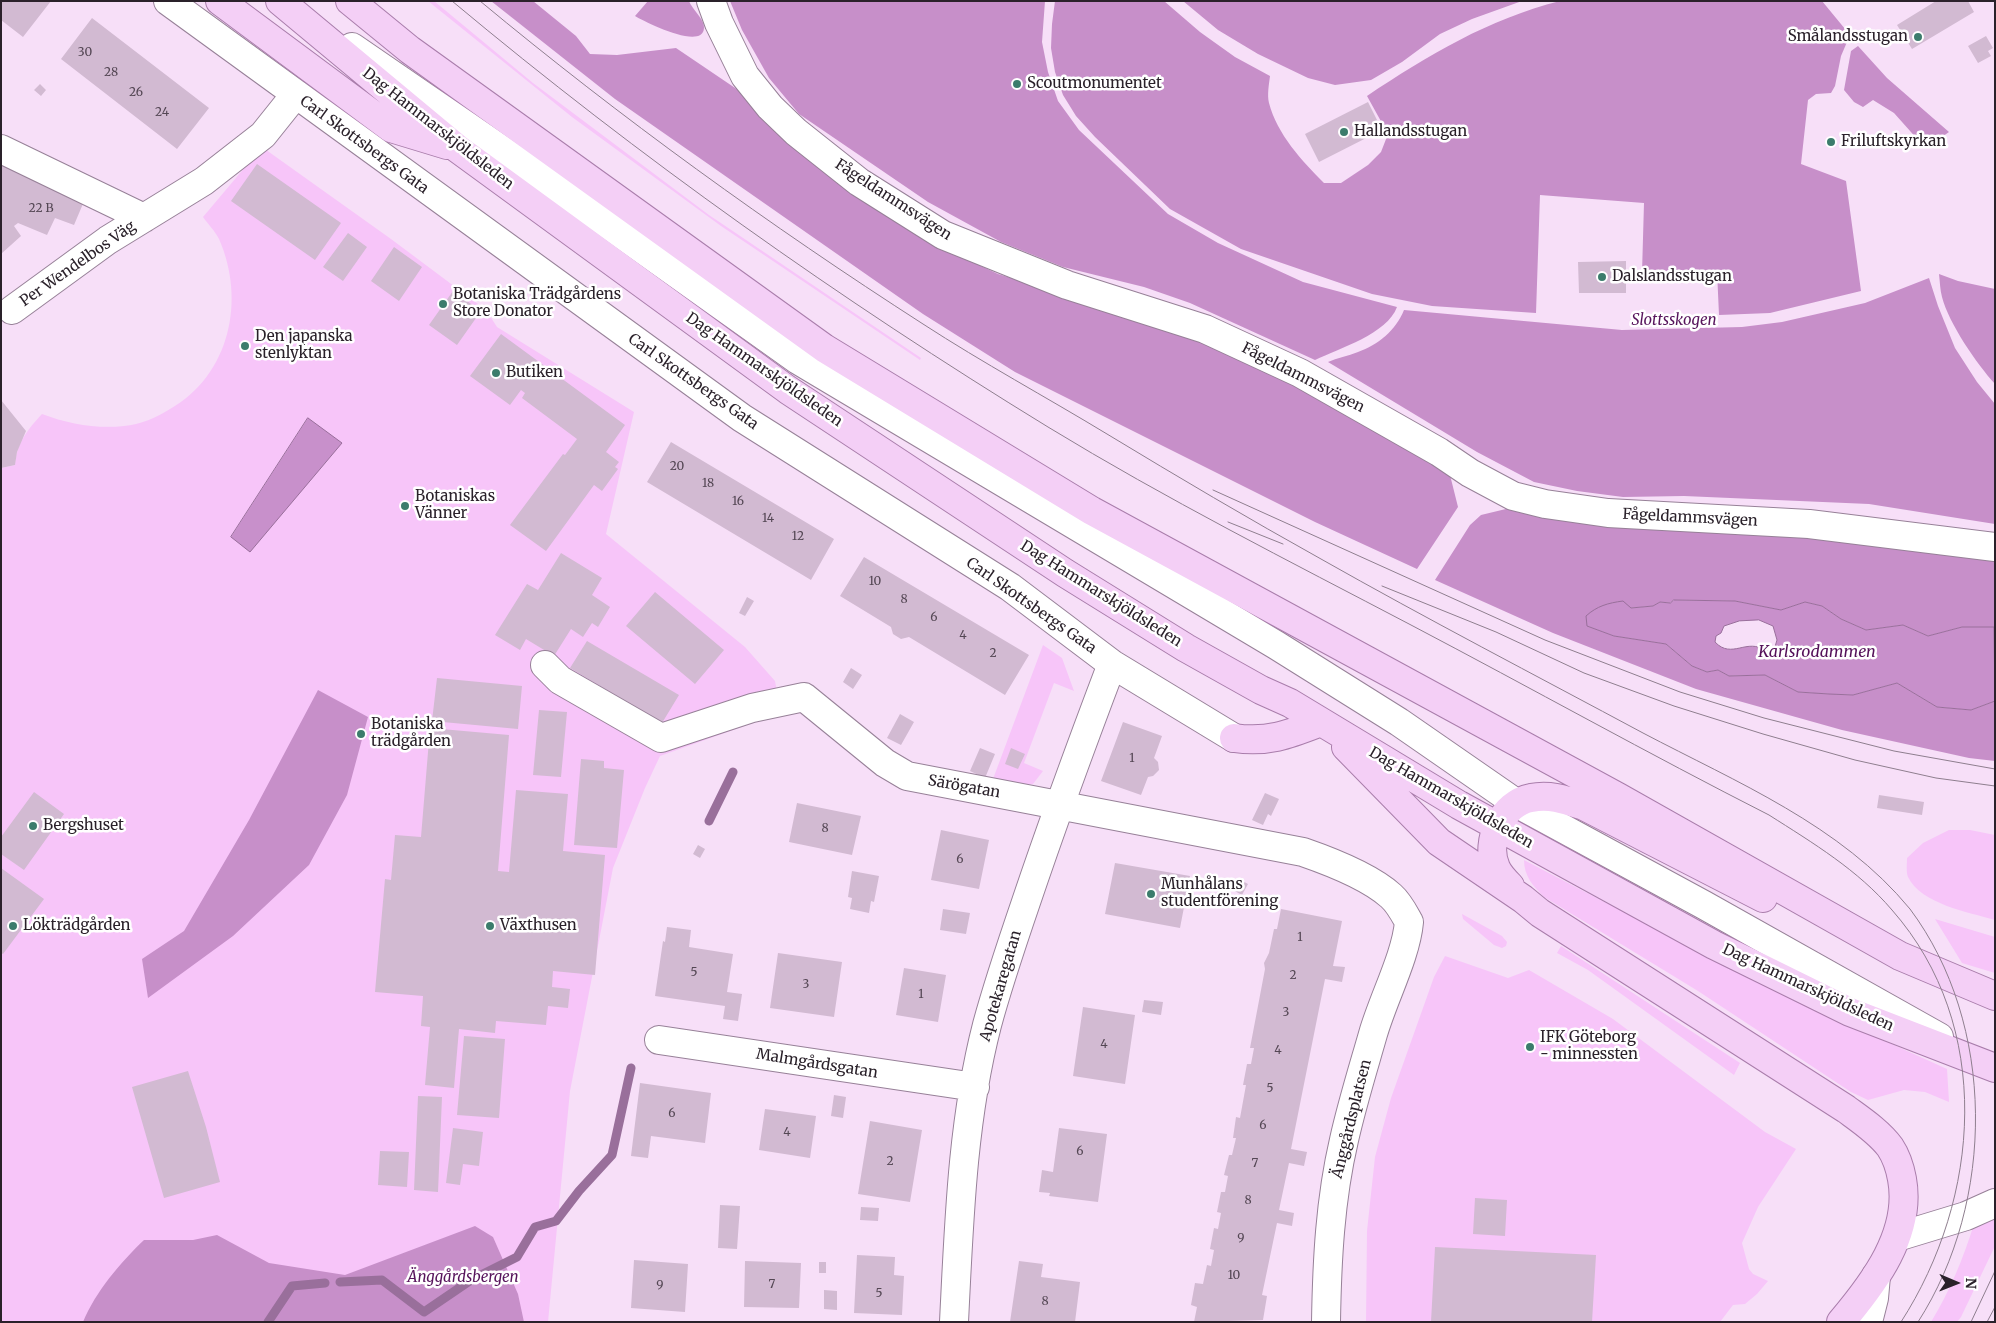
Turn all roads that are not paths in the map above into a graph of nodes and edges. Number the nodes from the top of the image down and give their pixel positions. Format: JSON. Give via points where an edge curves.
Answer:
{"nodes":[{"id":1,"x":168,"y":1,"type":"edge"},
{"id":2,"x":220,"y":1,"type":"edge"},
{"id":3,"x":280,"y":1,"type":"edge"},
{"id":4,"x":284,"y":1,"type":"edge"},
{"id":5,"x":350,"y":1,"type":"edge"},
{"id":6,"x":711,"y":1,"type":"edge"},
{"id":7,"x":295,"y":95,"type":"junction"},
{"id":8,"x":1,"y":149,"type":"edge"},
{"id":9,"x":458,"y":149,"type":"junction"},
{"id":10,"x":144,"y":218,"type":"junction"},
{"id":11,"x":12,"y":310,"type":"dead end"},
{"id":12,"x":1995,"y":547,"type":"edge"},
{"id":13,"x":1112,"y":664,"type":"junction"},
{"id":14,"x":545,"y":665,"type":"dead end"},
{"id":15,"x":1321,"y":722,"type":"junction"},
{"id":16,"x":1234,"y":738,"type":"joint"},
{"id":17,"x":1516,"y":803,"type":"junction"},
{"id":18,"x":1059,"y":804,"type":"junction"},
{"id":19,"x":1498,"y":826,"type":"junction"},
{"id":20,"x":1524,"y":899,"type":"junction"},
{"id":21,"x":1818,"y":910,"type":"junction"},
{"id":22,"x":1409,"y":922,"type":"joint"},
{"id":23,"x":1995,"y":996,"type":"edge"},
{"id":24,"x":659,"y":1040,"type":"dead end"},
{"id":25,"x":1992,"y":1067,"type":"edge"},
{"id":26,"x":975,"y":1088,"type":"junction"},
{"id":27,"x":1995,"y":1203,"type":"edge"},
{"id":28,"x":1897,"y":1237,"type":"junction"},
{"id":29,"x":1876,"y":1276,"type":"junction"},
{"id":30,"x":954,"y":1322,"type":"edge"},
{"id":31,"x":1326,"y":1322,"type":"edge"},
{"id":32,"x":1841,"y":1322,"type":"edge"},
{"id":33,"x":1868,"y":1322,"type":"edge"}],
"edges":[{"from":1,"to":7,"type":"street","name":"Carl Skottsbergs Gata"},
{"from":2,"to":9,"type":"main road","via":[[391,128]]},
{"from":3,"to":9,"type":"main road","name":"Dag Hammarskjöldsleden"},
{"from":4,"to":17,"type":"street","via":[[534,172],[798,360],[1276,645],[1399,722]]},
{"from":5,"to":21,"type":"main road","via":[[426,61],[824,348],[1092,511]]},
{"from":6,"to":12,"type":"street","name":"Fågeldammsvägen","via":[[745,76],[770,107],[859,182],[943,236],[1068,285],[1222,337],[1300,373],[1512,496],[1608,513],[1809,524]]},
{"from":7,"to":10,"type":"street","name":"Per Wendelbos Väg","via":[[263,135],[204,181]]},
{"from":7,"to":13,"type":"street","name":"Carl Skottsbergs Gata","via":[[742,418],[1010,587]]},
{"from":8,"to":10,"type":"street","name":"Per Wendelbos Väg"},
{"from":9,"to":15,"type":"main road","name":"Dag Hammarskjöldsleden","via":[[788,390],[1065,573],[1186,648]]},
{"from":10,"to":11,"type":"street","name":"Per Wendelbos Väg","via":[[108,240]]},
{"from":13,"to":16,"type":"street","name":"Carl Skottsbergs Gata"},
{"from":13,"to":18,"type":"street","name":"Apotekaregatan"},
{"from":14,"to":18,"type":"street","name":"Särögatan","via":[[560,680],[661,738],[752,708],[804,697],[885,763],[907,776]]},
{"from":15,"to":16,"type":"main road","via":[[1284,737]]},
{"from":15,"to":19,"type":"main road","name":"Dag Hammarskjöldsleden"},
{"from":15,"to":20,"type":"main road","via":[[1439,842]]},
{"from":17,"to":19,"type":"main road"},
{"from":17,"to":21,"type":"main road","via":[[1544,796],[1584,806],[1760,897]]},
{"from":17,"to":25,"type":"street"},
{"from":18,"to":22,"type":"street","name":"Särögatan","via":[[1303,852],[1374,884],[1391,896]]},
{"from":18,"to":26,"type":"street","name":"Apotekaregatan","via":[[1002,974],[987,1026]]},
{"from":19,"to":20,"type":"main road","via":[[1492,842],[1496,867],[1503,879]]},
{"from":19,"to":25,"type":"main road","name":"Dag Hammarskjöldsleden","via":[[1714,944],[1850,1012]]},
{"from":20,"to":28,"type":"main road","via":[[1540,913],[1869,1126],[1890,1147],[1900,1168],[1903,1218]]},
{"from":21,"to":23,"type":"main road","via":[[1900,956]]},
{"from":22,"to":31,"type":"street","name":"Änggårdsplatsen","via":[[1408,936],[1379,1014],[1344,1141],[1332,1210]]},
{"from":24,"to":26,"type":"street","name":"Malmgårdsgatan"},
{"from":26,"to":30,"type":"street","name":"Apotekaregatan","via":[[962,1174]]},
{"from":27,"to":28,"type":"street","via":[[1966,1216]]},
{"from":28,"to":29,"type":"main road"},
{"from":29,"to":32,"type":"main road"},
{"from":29,"to":33,"type":"street"}]}
